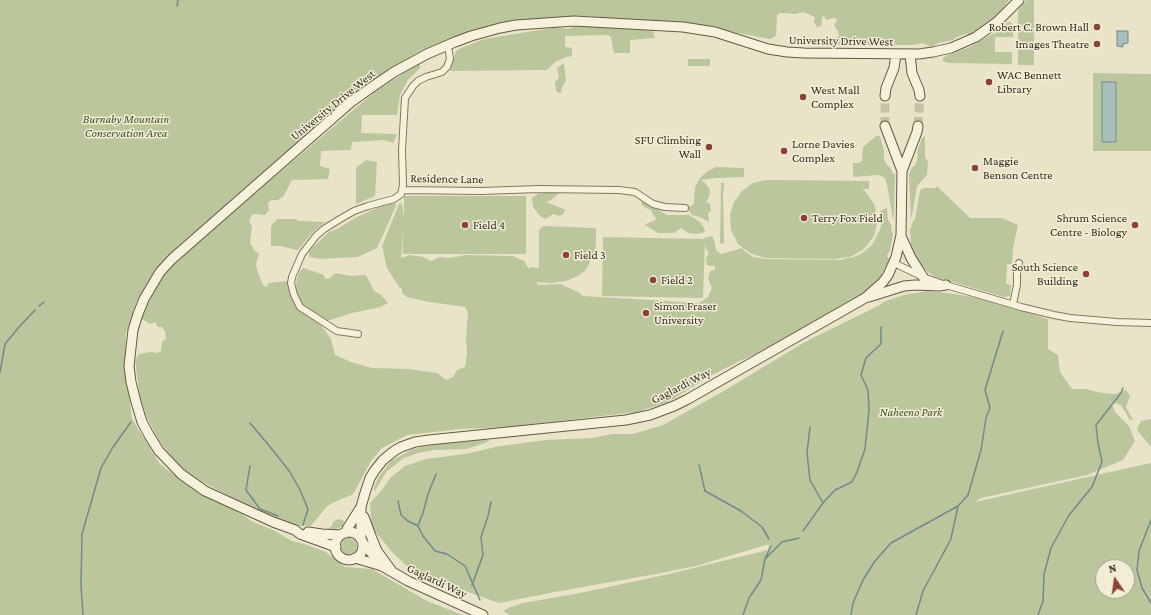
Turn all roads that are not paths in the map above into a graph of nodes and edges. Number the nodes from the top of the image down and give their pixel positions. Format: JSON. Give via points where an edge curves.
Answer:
{"nodes":[{"id":1,"x":1019,"y":0,"type":"edge"},
{"id":2,"x":446,"y":45,"type":"junction"},
{"id":3,"x":903,"y":54,"type":"junction"},
{"id":4,"x":885,"y":96,"type":"tunnel mouth"},
{"id":5,"x":920,"y":96,"type":"tunnel mouth"},
{"id":6,"x":885,"y":126,"type":"tunnel mouth"},
{"id":7,"x":918,"y":126,"type":"tunnel mouth"},
{"id":8,"x":902,"y":171,"type":"junction"},
{"id":9,"x":402,"y":190,"type":"junction"},
{"id":10,"x":685,"y":208,"type":"dead end"},
{"id":11,"x":901,"y":235,"type":"junction"},
{"id":12,"x":1019,"y":262,"type":"dead end"},
{"id":13,"x":894,"y":264,"type":"junction"},
{"id":14,"x":923,"y":277,"type":"junction"},
{"id":15,"x":946,"y":285,"type":"junction"},
{"id":16,"x":865,"y":298,"type":"junction"},
{"id":17,"x":1013,"y":304,"type":"junction"},
{"id":18,"x":1151,"y":323,"type":"edge"},
{"id":19,"x":358,"y":334,"type":"dead end"},
{"id":20,"x":362,"y":507,"type":"junction"},
{"id":21,"x":295,"y":530,"type":"junction"},
{"id":22,"x":344,"y":534,"type":"junction"},
{"id":23,"x":362,"y":541,"type":"junction"},
{"id":24,"x":336,"y":547,"type":"junction"},
{"id":25,"x":355,"y":558,"type":"junction"},
{"id":26,"x":382,"y":566,"type":"junction"},
{"id":27,"x":393,"y":572,"type":"junction"},
{"id":28,"x":483,"y":615,"type":"edge"}],
"edges":[{"from":1,"to":3,"type":"street","name":"University Drive West","via":[[988,30],[970,40],[933,52]]},
{"from":2,"to":3,"type":"street","name":"University Drive West","via":[[516,25],[574,21],[663,25],[716,32],[768,49],[804,54]]},
{"from":2,"to":9,"type":"street","via":[[450,59],[447,67],[442,72],[418,81],[405,98]]},
{"from":2,"to":21,"type":"street","name":"University Drive West","via":[[394,72],[372,87],[172,260],[160,272],[144,299],[133,330],[129,366],[131,382],[142,422],[159,451],[180,474],[205,491]]},
{"from":3,"to":4,"type":"street","via":[[894,68]]},
{"from":3,"to":5,"type":"street"},
{"from":6,"to":8,"type":"street","name":"Gaglardi Way"},
{"from":7,"to":8,"type":"street","name":"Gaglardi Way"},
{"from":8,"to":11,"type":"street","name":"Gaglardi Way"},
{"from":9,"to":10,"type":"street","name":"Residence Lane","via":[[619,190],[635,192],[653,204]]},
{"from":9,"to":19,"type":"street","name":"Residence Lane","via":[[398,197],[354,212],[324,229],[302,254],[292,277],[291,284],[300,307],[337,331]]},
{"from":11,"to":13,"type":"street","name":"Gaglardi Way"},
{"from":11,"to":14,"type":"street"},
{"from":12,"to":17,"type":"street"},
{"from":13,"to":14,"type":"street"},
{"from":13,"to":16,"type":"street","name":"Gaglardi Way","via":[[883,282]]},
{"from":14,"to":15,"type":"street"},
{"from":15,"to":16,"type":"street","via":[[904,286]]},
{"from":15,"to":17,"type":"street"},
{"from":16,"to":20,"type":"street","name":"Gaglardi Way","via":[[688,399],[650,415],[626,420],[430,440],[401,447],[388,455],[375,470]]},
{"from":17,"to":18,"type":"street","via":[[1070,318]]},
{"from":20,"to":22,"type":"street","name":"Gaglardi Way"},
{"from":20,"to":23,"type":"street","name":"Gaglardi Way"},
{"from":20,"to":27,"type":"street","via":[[377,551]]},
{"from":21,"to":22,"type":"street","name":"University Drive West"},
{"from":21,"to":24,"type":"street","name":"University Drive West"},
{"from":22,"to":23,"type":"street","via":[[355,533]]},
{"from":22,"to":24,"type":"street","via":[[336,540]]},
{"from":23,"to":25,"type":"street","via":[[362,552]]},
{"from":23,"to":26,"type":"street","name":"Gaglardi Way"},
{"from":24,"to":25,"type":"street","via":[[342,558]]},
{"from":25,"to":26,"type":"street","name":"Gaglardi Way"},
{"from":26,"to":27,"type":"street","name":"Gaglardi Way"},
{"from":27,"to":28,"type":"street","name":"Gaglardi Way"}]}
